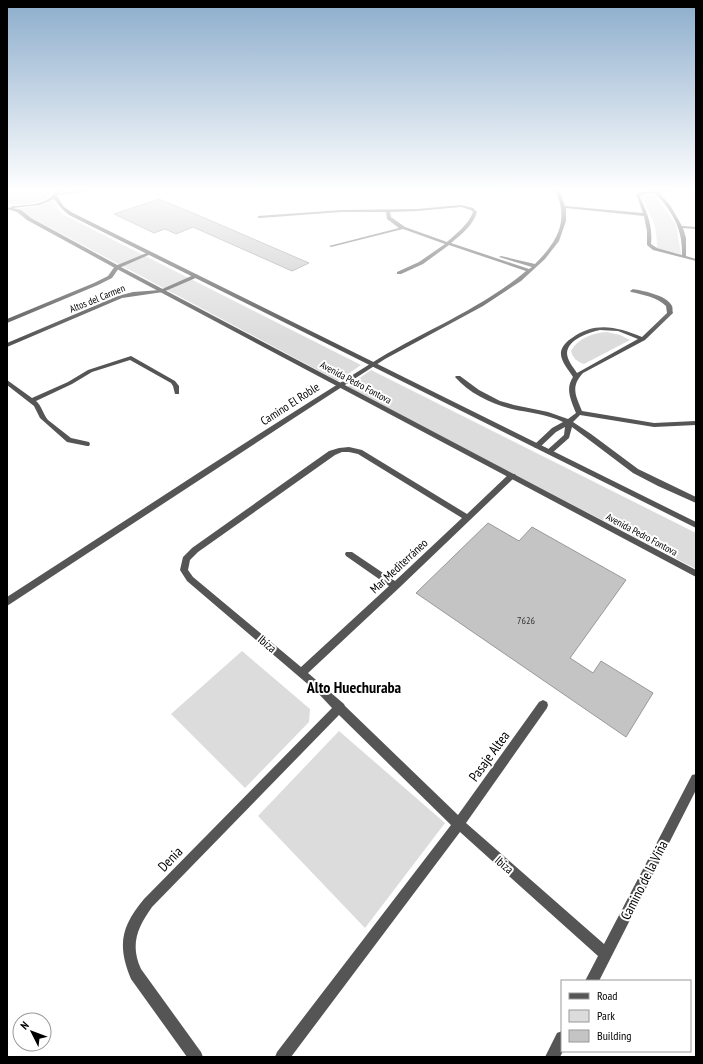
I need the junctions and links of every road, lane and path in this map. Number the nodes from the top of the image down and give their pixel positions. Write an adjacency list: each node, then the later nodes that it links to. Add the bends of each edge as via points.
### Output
1 (67, 240): 16 (street, Avenida Pedro Fontova)
2 (124, 240): 11 (street, Avenida Pedro Fontova)
3 (356, 240): 10 (street)
4 (440, 240): 9 (street)
5 (450, 240): 9 (street)
6 (557, 240): 15 (street, Camino El Roble)
7 (650, 240): 13 (street, via 650,246 655,250)
8 (685, 240): 13 (street)
9 (447, 242): 12 (street); 18 (street, via 420,264)
10 (331, 246)
11 (151, 253): 16 (street, Altos del Carmen); 19 (street, Avenida Pedro Fontova)
12 (484, 254): 15 (street); 17 (street)
13 (684, 257): 14 (street)
14 (696, 260)
15 (536, 266): 17 (street, Camino El Roble)
16 (117, 267): 20 (street, Avenida Pedro Fontova); 22 (street, Altos del Carmen, via 110,277 96,284)
17 (530, 271): 25 (street, Camino El Roble, via 496,296)
18 (399, 273)
19 (196, 276): 20 (street, Altos del Carmen); 25 (street, Avenida Pedro Fontova)
20 (161, 291): 24 (street, Altos del Carmen, via 120,297); 29 (street, Avenida Pedro Fontova)
21 (633, 291): 23 (street, via 663,300 670,309 668,316)
22 (7, 321)
23 (643, 339): 27 (street); 27 (street, via 603,328 592,329 580,335 567,345 564,352)
24 (7, 345)
25 (373, 364): 29 (street, Camino El Roble); 36 (street, Avenida Pedro Fontova)
26 (458, 377): 33 (street, via 474,390 493,400)
27 (576, 377): 32 (street, via 571,389)
28 (7, 382): 31 (street)
29 (340, 386): 38 (street, Avenida Pedro Fontova); 45 (street, Camino El Roble)
30 (176, 392): 31 (street, via 176,386 169,379 131,358 90,371)
31 (32, 401): 35 (street, via 37,405 42,417 69,440)
32 (579, 413): 33 (street); 34 (street, via 654,425)
33 (569, 422): 36 (street, via 554,430); 37 (street, via 566,436); 39 (street, via 628,466)
34 (696, 423)
35 (87, 444)
36 (536, 446): 37 (street, Avenida Pedro Fontova)
37 (549, 452): 41 (street, Avenida Pedro Fontova)
38 (512, 476): 40 (street, Mar Mediterráneo); 43 (street, Avenida Pedro Fontova)
39 (696, 500)
40 (467, 518): 44 (street, Mar Mediterráneo); 46 (street, Ibiza, via 360,452 344,449 332,453 190,554 184,564 184,570 190,580)
41 (696, 525)
42 (349, 554): 44 (street)
43 (696, 574)
44 (396, 586): 46 (street, Mar Mediterráneo)
45 (7, 602)
46 (302, 673): 48 (street, Ibiza)
47 (543, 705): 50 (street, Pasaje Altea)
48 (340, 707): 50 (street, Ibiza); 54 (street, Denia, via 148,903 132,926 128,940 130,963)
49 (696, 779): 51 (street, Camino de la Viña)
50 (459, 824): 51 (street, Ibiza); 55 (street)
51 (606, 954): 52 (street, Camino de la Viña)
52 (593, 980)
53 (561, 1040): 56 (street)
54 (196, 1057)
55 (282, 1057)
56 (552, 1057)

